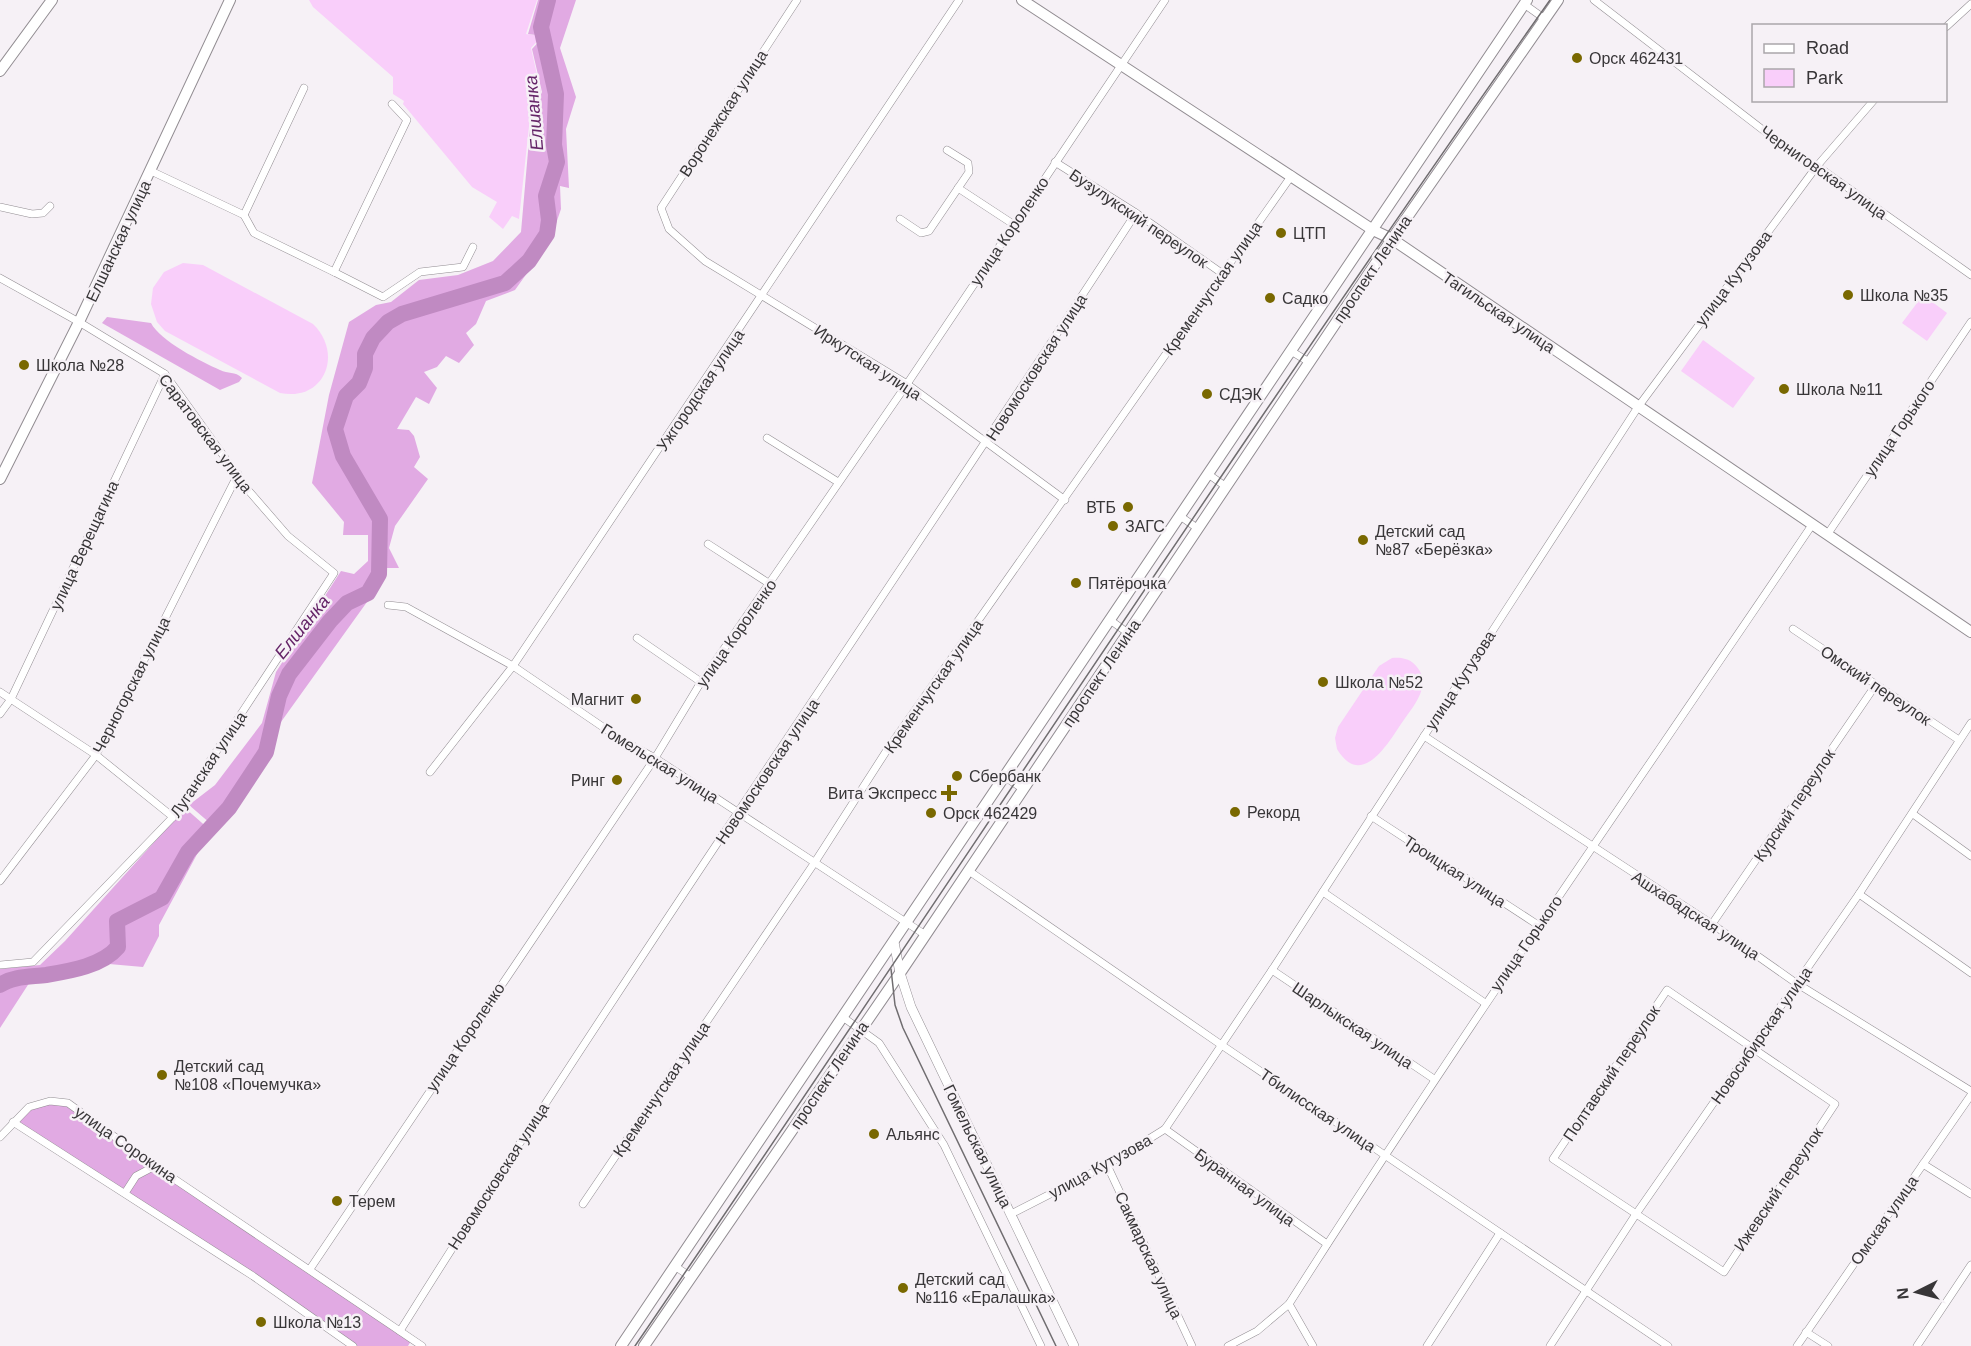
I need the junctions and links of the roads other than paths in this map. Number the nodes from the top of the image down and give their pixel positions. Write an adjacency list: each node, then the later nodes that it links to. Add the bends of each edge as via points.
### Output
1 (52, 0): 14 (main road)
2 (230, 0): 21 (main road, Елшанская улица)
3 (796, 0): 30 (street, Воронежская улица, via 661,208)
4 (959, 0): 38 (street, Ужгородская улица)
5 (1022, 0): 13 (main road, Тагильская улица)
6 (1165, 0): 13 (street, улица Короленко)
7 (1558, 0): 11 (main road, проспект Ленина)
8 (1594, 0): 20 (street, Черниговская улица, via 1802,160)
9 (1526, 2): 11 (street); 31 (main road, проспект Ленина)
10 (1971, 4): 12 (street)
11 (1545, 19): 32 (main road, проспект Ленина)
12 (1947, 26)
13 (1122, 66): 19 (street, улица Короленко); 22 (main road, Тагильская улица)
14 (0, 71)
15 (304, 88): 27 (street)
16 (1872, 102): 20 (street, улица Кутузова)
17 (392, 104): 34 (street, via 407,120)
18 (947, 150): 23 (street, via 968,163 969,172)
19 (1055, 162): 26 (street, Бузулукский переулок); 29 (street, улица Короленко)
20 (1817, 166): 36 (street, Черниговская улица); 45 (street, улица Кутузова)
21 (151, 171): 27 (street); 40 (main road, Елшанская улица)
22 (1292, 175): 31 (main road, Тагильская улица); 35 (street, Кременчугская улица)
23 (958, 188): 28 (street, via 929,231 921,233); 29 (street)
24 (50, 206): 25 (street, via 43,213 32,214)
25 (0, 207)
26 (1136, 213): 35 (street, Бузулукский переулок); 47 (street, Новомосковская улица)
27 (243, 215): 34 (street, via 254,233)
28 (900, 219)
29 (1013, 224): 44 (street, улица Короленко)
30 (669, 228): 38 (street, Иркутская улица, via 705,261)
31 (1373, 230): 32 (main road, Тагильская улица); 41 (main road, проспект Ленина)
32 (1392, 239): 42 (main road, проспект Ленина); 45 (main road, Тагильская улица)
33 (473, 247): 34 (street, via 463,267 420,272 383,297)
34 (334, 272)
35 (1223, 274): 53 (street, Кременчугская улица)
36 (1971, 275)
37 (0, 278): 40 (street, Саратовская улица)
38 (763, 296): 44 (street, Иркутская улица); 67 (street, Ужгородская улица)
39 (1971, 321): 57 (street, улица Горького)
40 (79, 322): 43 (street, Саратовская улица); 50 (main road, Елшанская улица)
41 (1291, 351): 42 (street); 49 (main road, проспект Ленина)
42 (1309, 362): 52 (main road, проспект Ленина)
43 (165, 374): 48 (street, Саратовская улица); 71 (street, улица Верещагина)
44 (907, 384): 47 (street, Иркутская улица); 51 (street, улица Короленко)
45 (1638, 406): 55 (main road, Тагильская улица); 74 (street, улица Кутузова)
46 (767, 438): 51 (street)
47 (986, 443): 53 (street, Иркутская улица); 81 (street, Новомосковская улица)
48 (238, 474): 59 (street, Саратовская улица, via 288,536); 76 (street, Черногорская улица)
49 (1208, 474): 52 (street); 54 (main road, проспект Ленина)
50 (0, 478)
51 (837, 482): 60 (street, улица Короленко)
52 (1225, 486): 56 (main road, проспект Ленина)
53 (1065, 500): 87 (street, Кременчугская улица, via 887,750)
54 (1180, 516): 56 (street); 62 (main road, проспект Ленина)
55 (1812, 525): 57 (main road, Тагильская улица); 85 (street, улица Горького)
56 (1197, 528): 65 (main road, проспект Ленина)
57 (1827, 535): 64 (main road, Тагильская улица)
58 (708, 544): 60 (street)
59 (334, 573): 84 (street, Луганская улица)
60 (770, 584): 68 (street, улица Короленко)
61 (388, 605): 67 (street, Гомельская улица, via 406,608)
62 (1110, 620): 65 (street); 79 (main road, проспект Ленина)
63 (1793, 629): 69 (street, Омский переулок)
64 (1971, 632)
65 (1128, 633): 80 (main road, проспект Ленина)
66 (637, 638): 68 (street)
67 (513, 666): 77 (street, Гомельская улица); 78 (street, Ужгородская улица)
68 (701, 682): 77 (street, улица Короленко)
69 (1875, 686): 75 (street, Омский переулок); 93 (street, Курский переулок)
70 (0, 692): 71 (street)
71 (11, 699): 72 (street, улица Верещагина); 76 (street)
72 (0, 714)
73 (1971, 723): 75 (street, Новосибирская улица)
74 (1424, 736): 83 (street, улица Кутузова); 85 (street, Ашхабадская улица)
75 (1959, 740): 82 (street, Новосибирская улица)
76 (96, 755): 84 (street); 89 (street, Черногорская улица)
77 (655, 758): 81 (street, Гомельская улица); 125 (street, улица Короленко)
78 (430, 772)
79 (1005, 777): 80 (street); 92 (main road, проспект Ленина)
80 (1023, 789): 88 (main road, проспект Ленина)
81 (739, 813): 87 (street, Гомельская улица); 129 (street, Новомосковская улица, via 510,1156)
82 (1913, 814): 86 (street); 91 (street, Новосибирская улица)
83 (1371, 816): 90 (street, улица Кутузова); 94 (street, Троицкая улица)
84 (173, 818): 97 (street, Луганская улица, via 33,962)
85 (1593, 847): 93 (street, Ашхабадская улица); 94 (street, улица Горького)
86 (1971, 856)
87 (815, 862): 92 (street, Гомельская улица); 118 (street, Кременчугская улица)
88 (969, 871): 95 (main road, проспект Ленина); 105 (street, Тбилисская улица)
89 (0, 881)
90 (1323, 892): 98 (street, улица Кутузова); 102 (street)
91 (1859, 894): 100 (street); 101 (street, Новосибирская улица)
92 (907, 924): 95 (street, Гомельская улица); 96 (main road, проспект Ленина)
93 (1712, 924): 101 (street, Ашхабадская улица)
94 (1538, 925): 102 (street, улица Горького)
95 (924, 934): 99 (main road, проспект Ленина)
96 (894, 942): 99 (street, Гомельская улица); 103 (main road, проспект Ленина)
97 (0, 964)
98 (1272, 970): 105 (street, улица Кутузова); 107 (street, Шарлыкская улица)
99 (900, 973): 104 (main road, проспект Ленина); 119 (street, Гомельская улица, via 911,1007)
100 (1971, 973)
101 (1796, 982): 106 (street, Новосибирская улица); 108 (street, Ашхабадская улица)
102 (1485, 1003): 107 (street, улица Горького)
103 (844, 1018): 104 (street, Гомельская улица); 124 (main road, проспект Ленина)
104 (860, 1029): 126 (main road, проспект Ленина); 136 (street, Гомельская улица, via 879,1043 944,1145)
105 (1220, 1044): 110 (street, улица Кутузова); 112 (street, Тбилисская улица)
106 (1752, 1047): 120 (street, Новосибирская улица); 120 (street, Полтавский переулок, via 1666,990 1553,1159); 120 (street, Ижевский переулок, via 1836,1104 1724,1272)
107 (1434, 1079): 112 (street, улица Горького)
108 (1971, 1093): 113 (street, Омская улица)
109 (13, 1122): 111 (street, улица Сорокина); 115 (street, улица Сорокина, via 29,1107 50,1101 68,1103); 116 (street)
110 (1165, 1129): 114 (street, улица Кутузова); 122 (street, Буранная улица)
111 (0, 1137)
112 (1385, 1155): 121 (street, Тбилисская улица); 122 (street, улица Горького)
113 (1923, 1164): 117 (street); 130 (street, Омская улица)
114 (1107, 1165): 119 (street, улица Кутузова); 138 (street, Сакмарская улица)
115 (155, 1166): 116 (street, via 136,1176); 125 (street, улица Сорокина)
116 (125, 1193): 132 (street)
117 (1971, 1194)
118 (583, 1204)
119 (1011, 1214): 137 (street, Гомельская улица)
120 (1636, 1214): 127 (street, Новосибирская улица)
121 (1500, 1233): 127 (street, Тбилисская улица); 141 (street)
122 (1327, 1244): 128 (street, улица Горького)
123 (1971, 1266): 146 (street)
124 (676, 1267): 126 (street); 134 (main road, проспект Ленина)
125 (310, 1269): 129 (street, улица Сорокина)
126 (691, 1277): 135 (main road, проспект Ленина)
127 (1586, 1290): 142 (street, Новосибирская улица); 143 (street, Тбилисская улица)
128 (1289, 1304): 139 (street, улица Горького, via 1257,1331); 140 (street)
129 (400, 1331): 131 (street, улица Сорокина)
130 (1806, 1332): 144 (street, Омская улица); 145 (street)
131 (410, 1343): 133 (street, улица Сорокина)
132 (352, 1346)
133 (422, 1346)
134 (621, 1346)
135 (644, 1346)
136 (1041, 1346)
137 (1074, 1346)
138 (1192, 1346)
139 (1228, 1346)
140 (1313, 1346)
141 (1427, 1346)
142 (1550, 1346)
143 (1668, 1346)
144 (1797, 1346)
145 (1828, 1346)
146 (1917, 1346)

